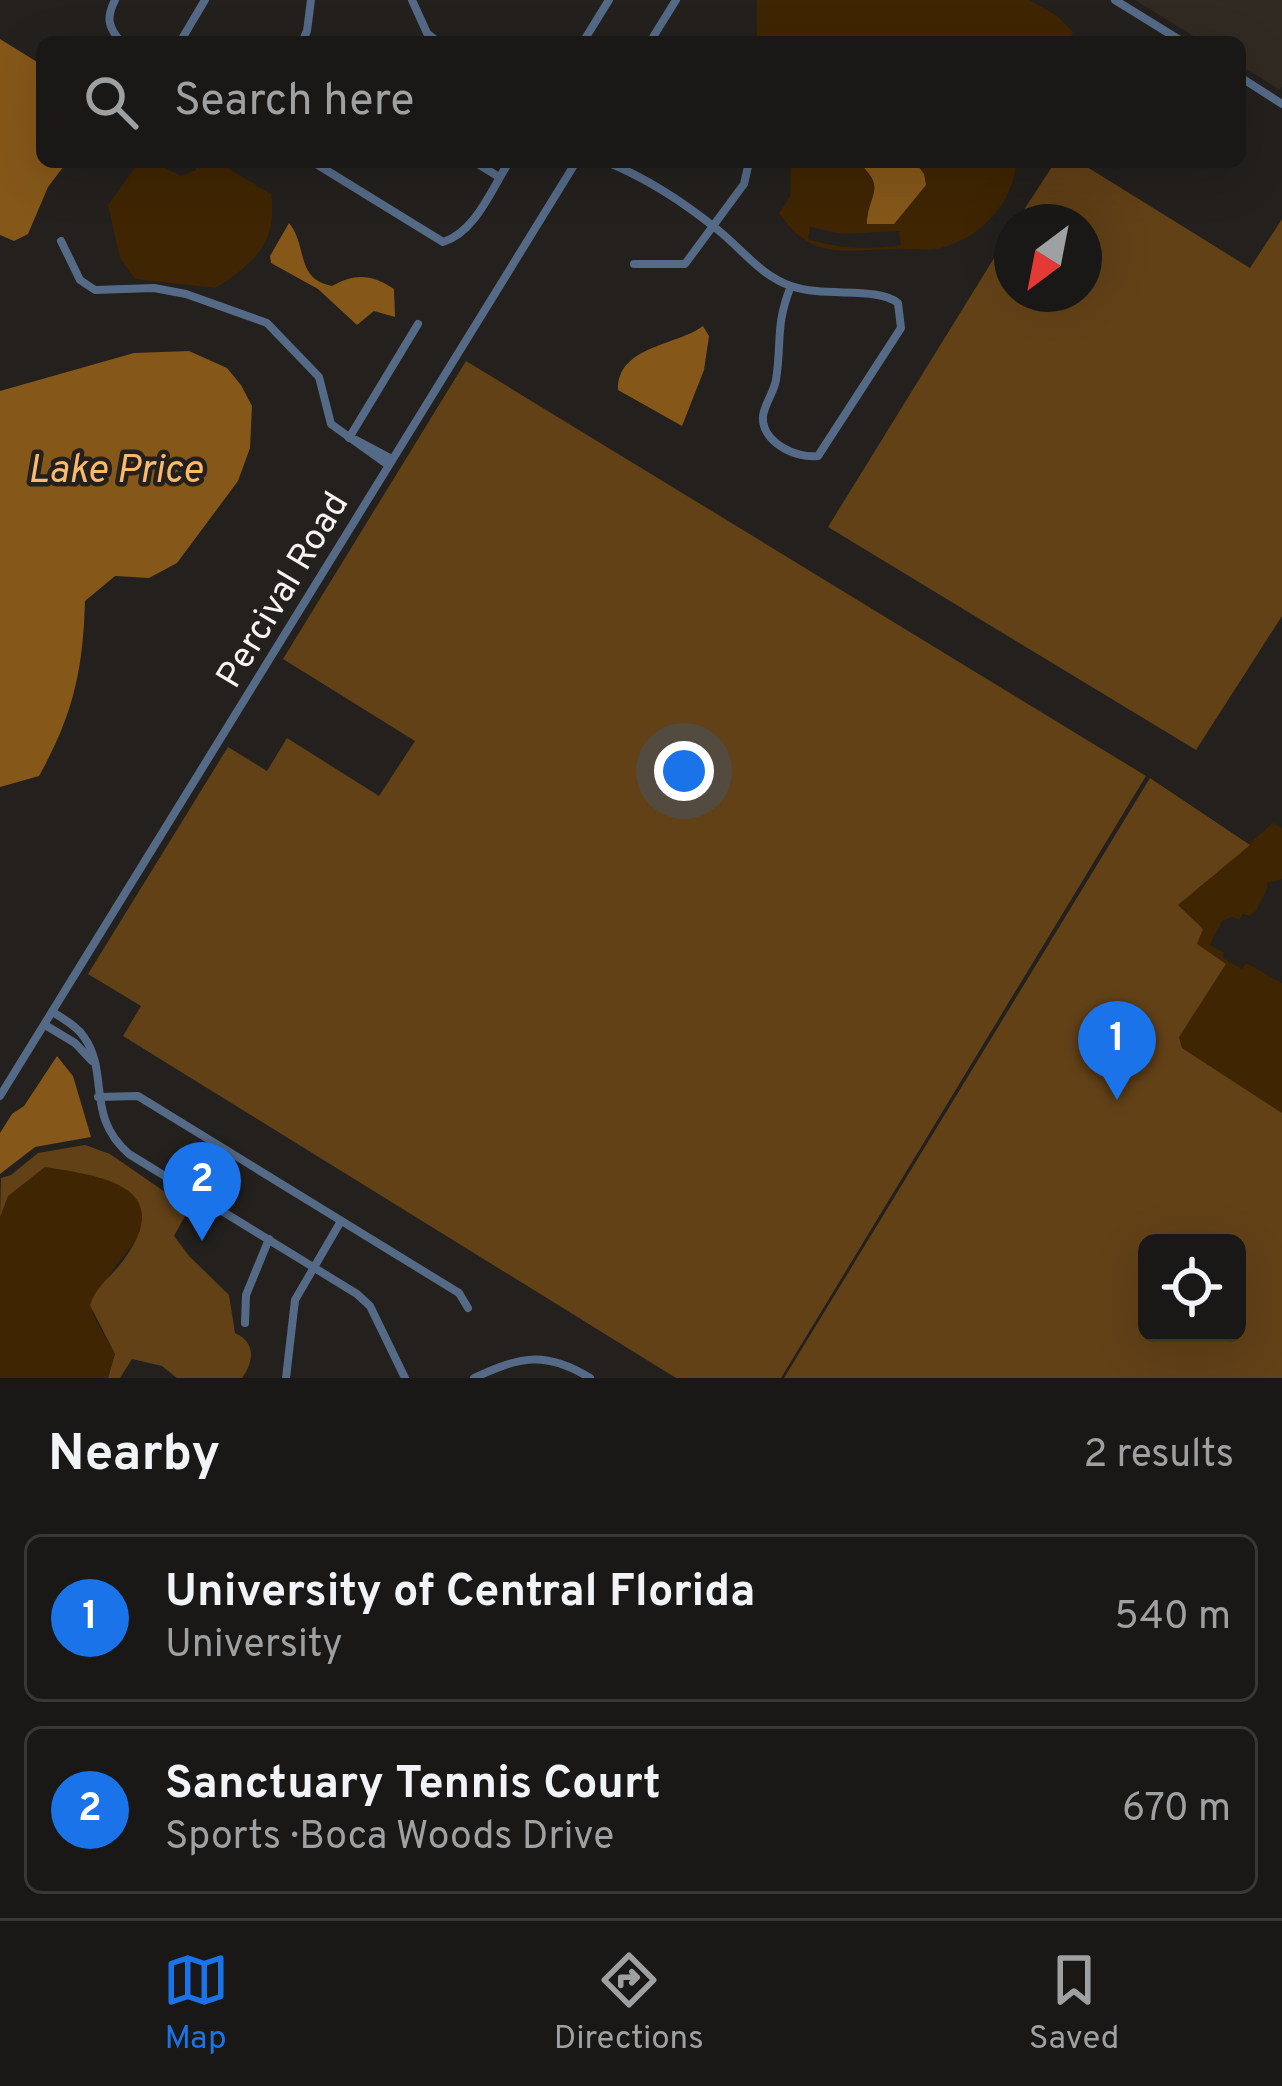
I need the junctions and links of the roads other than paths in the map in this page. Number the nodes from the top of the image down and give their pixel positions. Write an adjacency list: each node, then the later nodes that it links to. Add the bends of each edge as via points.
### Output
1 (115, 0): 8 (street, via 107,15)
2 (205, 0): 9 (street)
3 (310, 0): 10 (street)
4 (412, 0): 11 (street)
5 (609, 0): 12 (street)
6 (676, 0): 13 (street)
7 (1115, 0): 14 (street)
8 (116, 36)
9 (184, 36)
10 (305, 36)
11 (431, 36)
12 (587, 36)
13 (654, 36)
14 (1173, 36)
15 (1246, 81): 16 (street)
16 (1282, 104)
17 (330, 168): 25 (street, via 443,242 468,226)
18 (485, 168): 25 (street)
19 (504, 168): 25 (street)
20 (572, 168): 32 (street, Percival Road)
21 (621, 168): 24 (street)
22 (625, 168): 24 (street)
23 (748, 168): 26 (street)
24 (628, 171): 26 (street)
25 (499, 177)
26 (713, 226): 28 (street, via 685,264); 29 (street)
27 (61, 241): 31 (street, via 80,280 95,290 170,291 267,322 319,377 331,424)
28 (634, 264)
29 (791, 286): 29 (street, via 888,295 898,303 901,328 826,447 805,458 775,441 763,419)
30 (418, 324): 31 (street)
31 (349, 437): 32 (street)
32 (390, 462): 33 (street, Percival Road)
33 (53, 1012): 34 (street, Percival Road); 35 (street, via 86,1039)
34 (45, 1025): 35 (street); 36 (street, Percival Road)
35 (93, 1062): 37 (street)
36 (0, 1096)
37 (98, 1097): 38 (street, via 138,1096); 39 (street, via 113,1140 129,1154)
38 (341, 1221): 40 (street); 41 (street, via 458,1293)
39 (269, 1239): 40 (street); 42 (street, via 246,1295)
40 (313, 1267): 43 (street, via 295,1300); 44 (street, via 370,1306)
41 (468, 1308)
42 (245, 1323)
43 (286, 1378)
44 (405, 1378)
45 (474, 1378): 46 (street, via 511,1360 540,1358)
46 (590, 1378)

